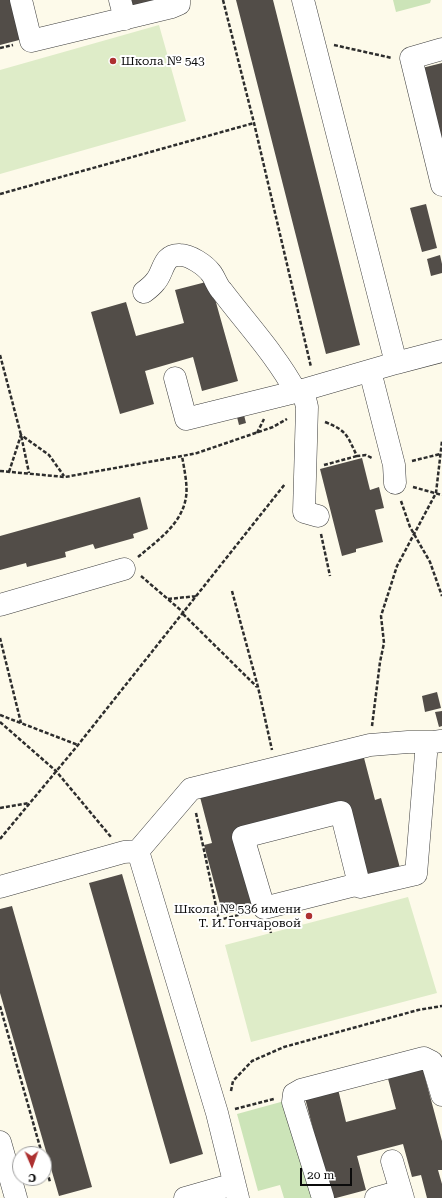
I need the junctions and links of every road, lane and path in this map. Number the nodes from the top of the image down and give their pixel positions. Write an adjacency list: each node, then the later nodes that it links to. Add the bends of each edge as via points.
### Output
1 (21, 0): 5 (lane, via 31,41)
2 (179, 0): 5 (lane, via 179,4 172,7)
3 (223, 0): 9 (path)
4 (303, 0): 6 (lane)
5 (123, 10)
6 (314, 40): 8 (path); 15 (lane)
7 (442, 49): 8 (lane, via 411,58)
8 (412, 62): 10 (lane)
9 (254, 124): 11 (path); 18 (path)
10 (442, 186)
11 (0, 194)
12 (144, 292): 18 (lane, via 156,281 163,265 170,257 180,255 198,261 211,272 220,290 254,330)
13 (442, 351): 15 (lane)
14 (0, 355): 19 (path)
15 (396, 362): 16 (lane)
16 (370, 371): 18 (lane); 27 (lane)
17 (175, 378): 18 (lane, via 186,419)
18 (305, 399): 22 (path, via 273,427); 23 (lane); 27 (path, via 323,421 338,427 346,434 357,456 366,455)
19 (21, 435): 25 (path); 26 (path); 28 (path, via 49,455)
20 (442, 442): 21 (path)
21 (440, 454): 27 (path); 29 (path)
22 (182, 456): 28 (path); 33 (path, via 187,496 183,510 170,529)
23 (305, 464): 31 (lane, via 304,512); 36 (path, via 278,492)
24 (0, 471): 25 (path)
25 (9, 472): 26 (path)
26 (29, 473): 28 (path)
27 (394, 474): 29 (path); 32 (path, via 410,527)
28 (65, 477)
29 (436, 493): 30 (path); 32 (path)
30 (442, 495)
31 (318, 516): 34 (path)
32 (415, 534): 37 (path, via 430,562); 48 (path, via 397,566 381,616 384,643)
33 (126, 567): 38 (path); 39 (lane)
34 (330, 576)
35 (232, 590): 42 (path)
36 (197, 596): 38 (path); 40 (path)
37 (442, 596)
38 (168, 599): 40 (path)
39 (0, 605)
40 (183, 613): 42 (path); 47 (path)
41 (0, 638): 45 (path)
42 (258, 687): 49 (path)
43 (0, 715): 45 (path)
44 (0, 722): 50 (path)
45 (21, 723): 47 (path)
46 (434, 741): 48 (lane); 56 (lane, via 416,874 360,887)
47 (78, 745): 50 (path)
48 (370, 745): 49 (lane)
49 (276, 768): 51 (lane)
50 (56, 771): 52 (path); 55 (path)
51 (191, 790): 55 (lane); 58 (path, via 219,920)
52 (30, 803): 53 (path); 54 (path)
53 (0, 808)
54 (0, 839)
55 (131, 852): 57 (lane); 64 (lane)
56 (359, 884): 58 (lane); 58 (lane, via 341,812 243,837)
57 (0, 887)
58 (264, 908): 59 (path)
59 (271, 933)
60 (0, 1006): 66 (path)
61 (442, 1006): 64 (path, via 418,1010 284,1046 252,1061 233,1081)
62 (294, 1094): 63 (lane, via 424,1058 432,1062); 64 (path); 72 (lane, via 293,1102)
63 (442, 1095)
64 (222, 1112): 68 (lane)
65 (0, 1142): 70 (lane)
66 (40, 1146)
67 (392, 1161): 69 (lane)
68 (236, 1191): 71 (lane)
69 (402, 1194): 73 (lane)
70 (16, 1198)
71 (185, 1198)
72 (323, 1198)
73 (376, 1198)

